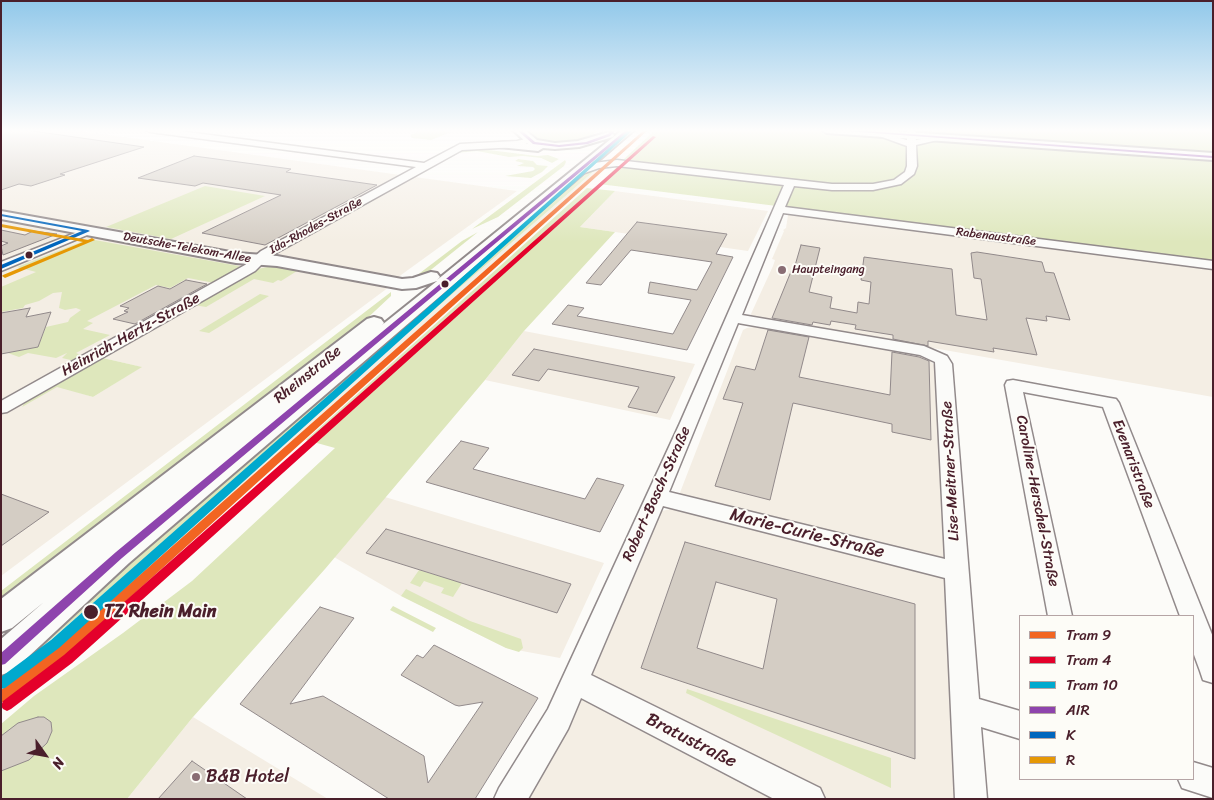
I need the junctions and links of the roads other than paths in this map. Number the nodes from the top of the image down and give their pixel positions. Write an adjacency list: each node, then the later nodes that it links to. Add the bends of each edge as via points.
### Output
1 (423, 167): 10 (street, Ida-Rhodes-Straße)
2 (567, 167): 13 (main road, Rheinstraße)
3 (567, 167): 22 (main road, Rheinstraße, via 119,555)
4 (663, 167): 6 (street)
5 (911, 167): 6 (street, via 911,172 897,182 859,188)
6 (790, 183): 7 (street, Robert-Bosch-Straße)
7 (779, 209): 11 (street, Rabenaustraße); 14 (street, Robert-Bosch-Straße)
8 (1, 215): 9 (main road, Deutsche-Telekom-Allee)
9 (88, 231): 10 (main road, Deutsche-Telekom-Allee); 12 (street)
10 (259, 260): 13 (main road, Deutsche-Telekom-Allee, via 402,284); 16 (street, Heinrich-Hertz-Straße)
11 (1213, 264)
12 (1, 266)
13 (431, 277): 22 (main road, Rheinstraße)
14 (732, 318): 17 (street, Robert-Bosch-Straße); 18 (street, Lise-Meitner-Straße, via 924,351 941,359 944,364)
15 (1013, 385): 19 (street, Caroline-Herschel-Straße); 20 (street, Evenaristraße, via 1110,403)
16 (1, 408)
17 (657, 497): 18 (street, Marie-Curie-Straße); 24 (street, Robert-Bosch-Straße)
18 (957, 571): 25 (street, Lise-Meitner-Straße)
19 (1060, 615)
20 (1191, 615)
21 (1194, 623): 23 (street, Evenaristraße)
22 (7, 646)
23 (1213, 671)
24 (575, 681): 29 (street, Robert-Bosch-Straße, via 558,719); 30 (street, Bratustraße)
25 (965, 709): 26 (street); 31 (street, Lise-Meitner-Straße)
26 (1019, 725)
27 (1194, 777): 28 (street)
28 (1213, 783)
29 (510, 799)
30 (808, 799)
31 (971, 799)

